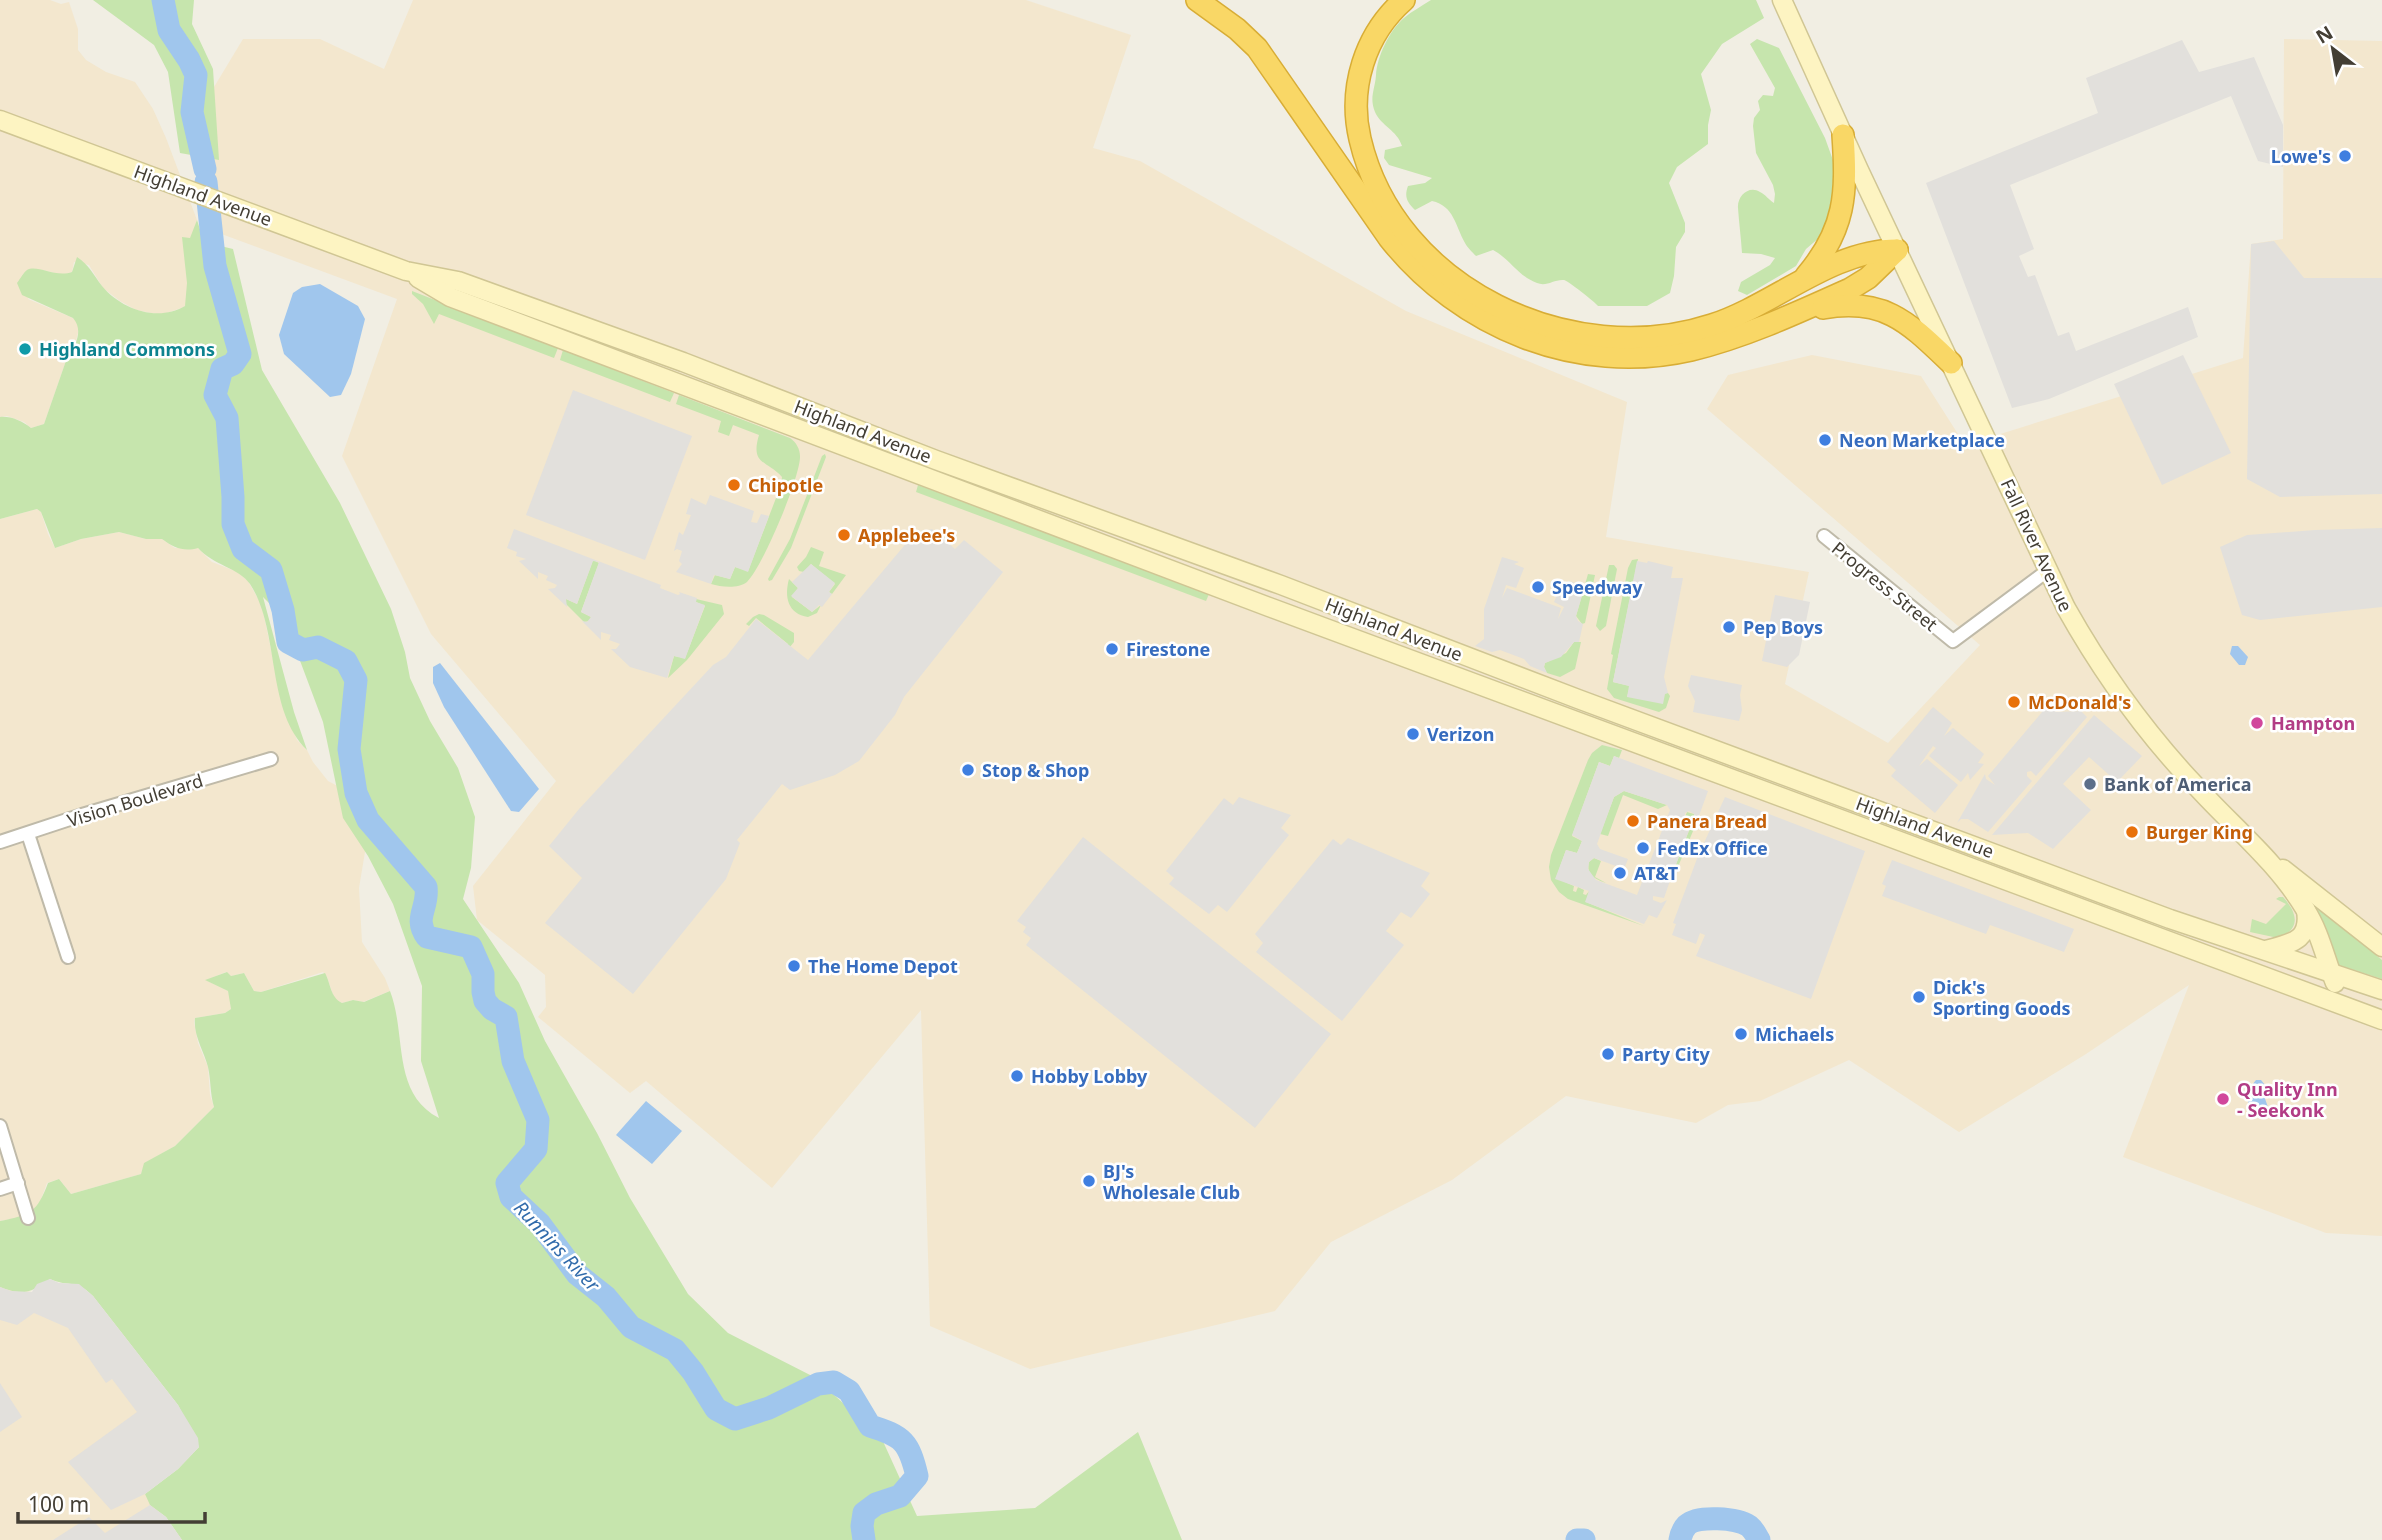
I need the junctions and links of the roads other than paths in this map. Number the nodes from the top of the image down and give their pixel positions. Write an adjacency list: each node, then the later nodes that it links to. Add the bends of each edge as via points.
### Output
1 (1198, 0): 9 (highway, via 1256,48 1400,252 1445,294 1484,320 1558,348 1620,356 1689,350)
2 (1404, 0): 8 (highway, via 1381,25 1363,61 1356,103 1358,132 1371,173 1398,220 1435,262 1468,289 1507,312 1555,329 1637,338 1715,324)
3 (1782, 0): 5 (main road, Fall River Avenue)
4 (0, 120): 7 (main road, Highland Avenue)
5 (1843, 135): 6 (main road, Fall River Avenue); 8 (highway, via 1842,214 1826,250)
6 (1897, 250): 8 (highway, via 1856,257); 9 (highway, via 1859,284); 10 (main road, Fall River Avenue)
7 (406, 271): 19 (main road, Highland Avenue, via 458,281 683,362 2170,919); 23 (main road, Highland Avenue, via 450,297 832,443)
8 (1802, 280)
9 (1767, 323): 10 (highway, via 1827,307 1873,306 1907,323)
10 (1951, 363): 12 (main road, Fall River Avenue)
11 (1824, 536): 12 (street, Progress Street, via 1953,641)
12 (2047, 571): 16 (main road, Fall River Avenue, via 2098,664 2136,716 2194,785)
13 (271, 760): 14 (street, Vision Boulevard)
14 (29, 834): 15 (street, Vision Boulevard); 20 (street)
15 (0, 842)
16 (2267, 859): 17 (main road, Fall River Avenue); 18 (main road, Fall River Avenue, via 2295,876)
17 (2306, 910): 19 (main road, via 2304,934); 21 (main road, Fall River Avenue)
18 (2382, 947)
19 (2266, 950): 21 (main road, Highland Avenue)
20 (68, 957)
21 (2332, 975): 22 (main road, Highland Avenue); 23 (main road, Fall River Avenue)
22 (2382, 990)
23 (2351, 1007): 24 (main road, Highland Avenue)
24 (2377, 1018)
25 (0, 1126): 26 (street)
26 (18, 1183): 27 (street); 28 (street)
27 (0, 1189)
28 (28, 1218)

